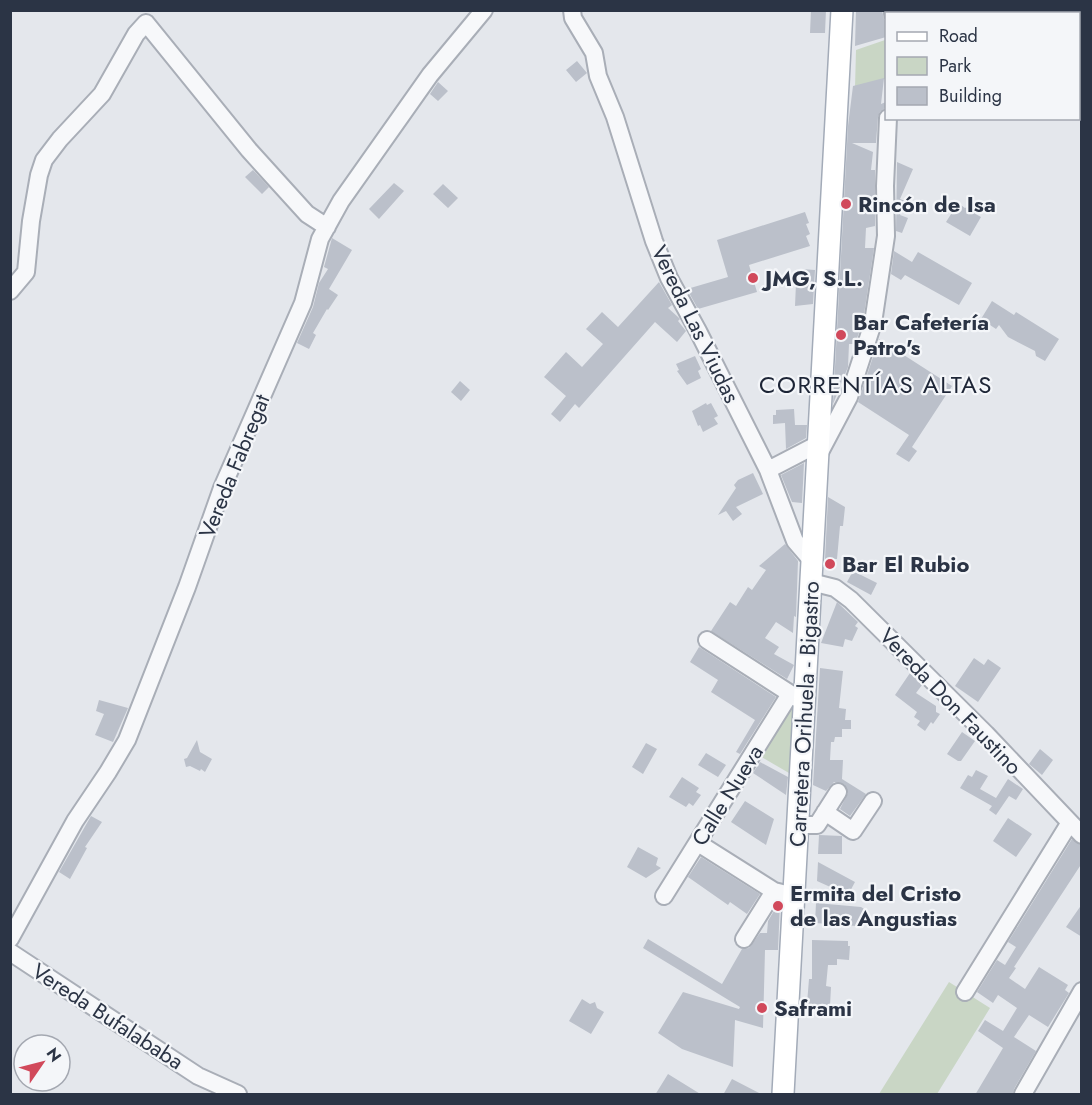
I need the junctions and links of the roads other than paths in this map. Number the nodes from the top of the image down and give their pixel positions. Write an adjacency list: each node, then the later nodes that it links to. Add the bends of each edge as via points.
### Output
1 (484, 10): 5 (street, Vereda Fabregat, via 430,75)
2 (572, 10): 8 (street, Vereda Las Viudas, via 594,53 598,75 669,278)
3 (842, 10): 7 (main road, Carretera Orihuela - Bigastro)
4 (888, 120): 7 (street, via 886,236 873,323 849,397)
5 (327, 226): 6 (street, via 307,214 249,150 146,23 102,94 44,160 26,272); 20 (street, Vereda Fabregat, via 303,303 222,488 127,740 75,821)
6 (10, 291)
7 (820, 448): 8 (street); 9 (main road, Carretera Orihuela - Bigastro)
8 (768, 470): 9 (street, Vereda Las Viudas, via 795,541)
9 (812, 572): 11 (main road, Carretera Orihuela - Bigastro); 16 (street, Vereda Don Faustino, via 851,600 986,734)
10 (707, 640): 11 (street)
11 (797, 699): 15 (main road, Carretera Orihuela - Bigastro); 17 (street, Calle Nueva)
12 (838, 792): 14 (street)
13 (873, 801): 14 (street, via 853,831)
14 (825, 813): 15 (street, via 817,825)
15 (798, 825): 18 (main road, Carretera Orihuela - Bigastro)
16 (1075, 830): 23 (street)
17 (698, 843): 18 (street); 19 (street, Calle Nueva)
18 (784, 893): 21 (street); 26 (main road, Carretera Orihuela - Bigastro)
19 (664, 896)
20 (10, 939)
21 (744, 939)
22 (10, 952): 25 (street, Vereda Bufalababa, via 198,1076)
23 (965, 992)
24 (1082, 992): 27 (street)
25 (238, 1095)
26 (783, 1095)
27 (1023, 1095)

